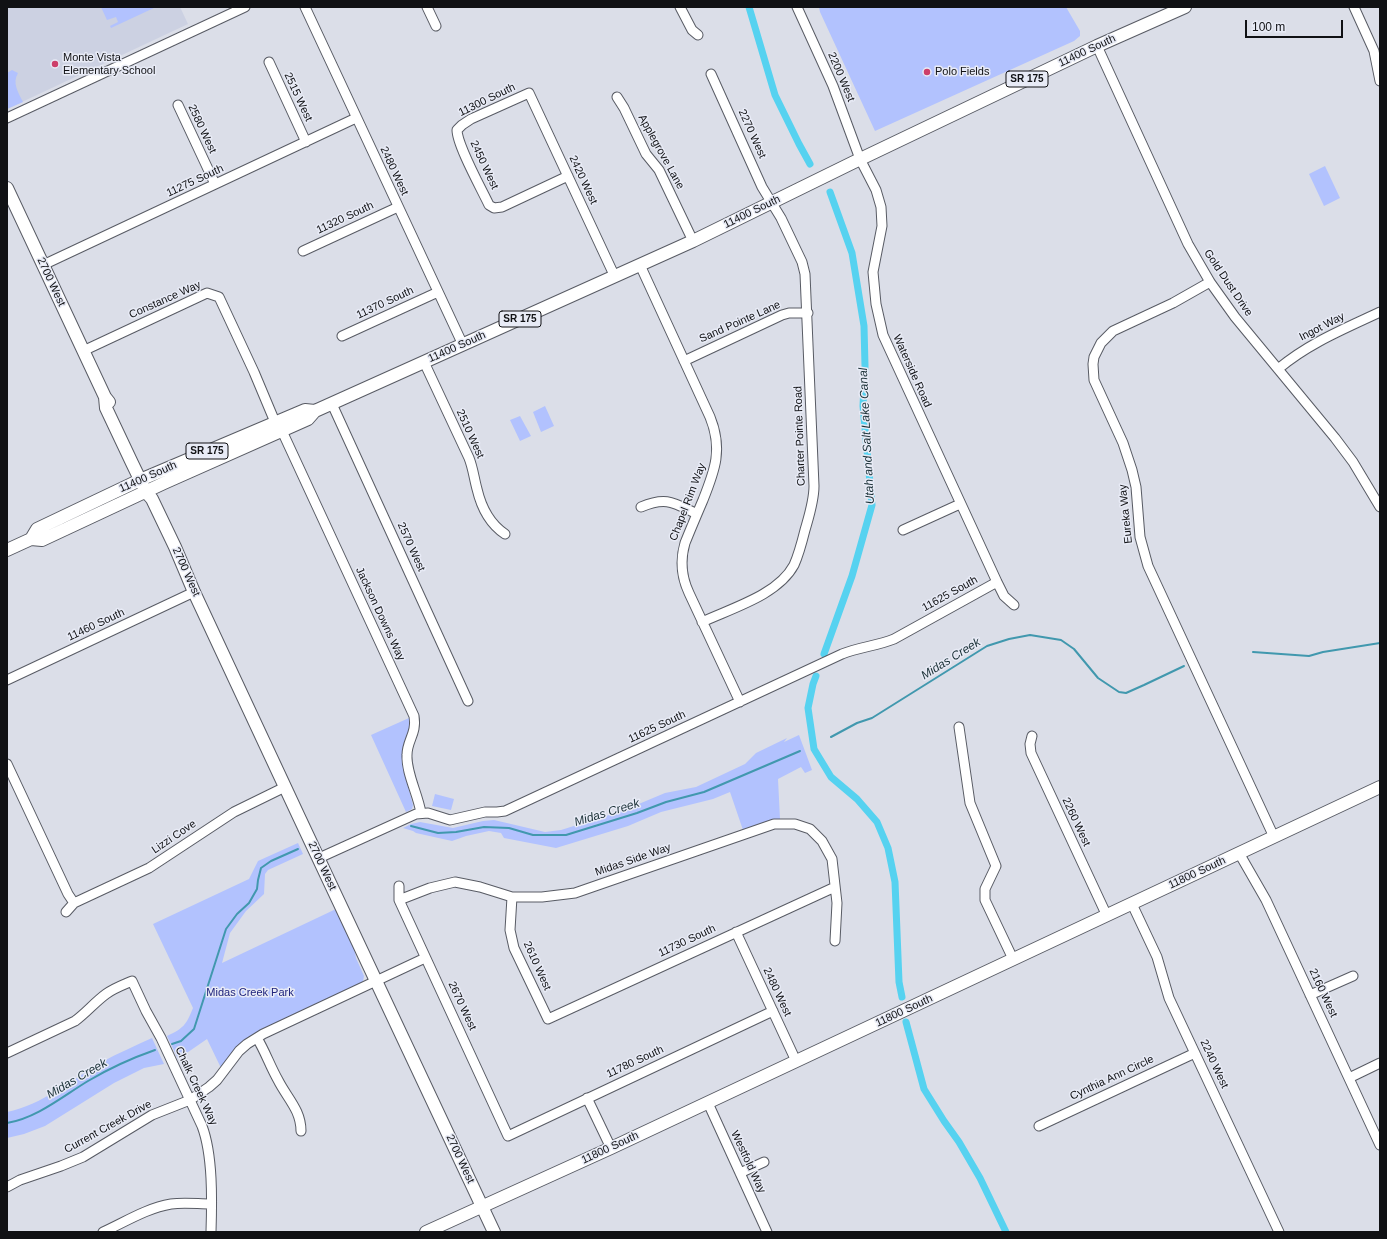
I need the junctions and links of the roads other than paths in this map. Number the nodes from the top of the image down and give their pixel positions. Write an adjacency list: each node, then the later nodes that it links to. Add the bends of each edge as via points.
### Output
1 (245, 7): 17 (street)
2 (305, 7): 18 (street, 2480 West)
3 (427, 7): 8 (street)
4 (680, 7): 9 (street, via 692,30)
5 (797, 7): 21 (street, 2200 West, via 833,86)
6 (1185, 7): 10 (main road, 11400 South / SR 175)
7 (1354, 7): 13 (street, via 1374,51)
8 (436, 26)
9 (698, 35)
10 (1097, 46): 21 (main road, 11400 South / SR 175); 32 (street, Gold Dust Drive, via 1188,244)
11 (269, 62): 20 (street, 2515 West)
12 (711, 74): 25 (street, 2270 West)
13 (1380, 80)
14 (529, 93): 19 (street, 11300 South, via 471,119); 22 (street, 2420 West)
15 (617, 97): 27 (street, Applegrove Lane, via 646,154 659,170)
16 (178, 105): 23 (street, 2580 West)
17 (7, 118)
18 (356, 118): 20 (street, 11275 South); 26 (street, 2480 West)
19 (457, 130): 22 (street, 2450 West, via 457,136 489,205 494,208 502,207)
20 (306, 142): 23 (street, 11275 South)
21 (860, 159): 25 (main road, 11400 South / SR 175); 46 (street, Waterside Road, via 876,190 881,207 882,226 873,272 876,304 883,335)
22 (568, 176): 31 (street, 2420 West)
23 (215, 184): 29 (street, 11275 South)
24 (7, 188): 29 (main road, 2700 West)
25 (771, 202): 27 (main road, 11400 South / SR 175); 35 (street, Charter Pointe Road, via 804,268)
26 (398, 207): 28 (street, 11320 South); 33 (street, 2480 West)
27 (693, 241): 30 (main road, 11400 South / SR 175)
28 (303, 251)
29 (43, 265): 38 (main road, 2700 West)
30 (640, 265): 31 (main road, 11400 South / SR 175); 39 (street, Chapel Rim Way)
31 (615, 277): 37 (main road, 11400 South / SR 175)
32 (1210, 282): 41 (street, Gold Dust Drive); 67 (street, Eureka Way, via 1174,303 1106,336 1097,349 1093,372 1132,470 1140,537 1148,566)
33 (438, 292): 36 (street, 11370 South); 37 (street, 2480 West)
34 (1380, 312): 41 (street, Ingot Way, via 1320,340)
35 (808, 313): 39 (street, Sand Pointe Lane, via 782,315); 57 (street, Charter Pointe Road, via 814,494 800,550 784,580 771,590)
36 (342, 336)
37 (463, 345): 40 (main road, 11400 South / SR 175)
38 (83, 351): 43 (street, Constance Way, via 207,293 219,297); 44 (main road, 2700 West, via 105,397 106,408)
39 (684, 361): 49 (street, Chapel Rim Way, via 710,417 717,444 713,475)
40 (424, 362): 42 (main road, 11400 South / SR 175); 51 (street, 2510 West, via 469,458 482,503 491,522)
41 (1278, 369): 48 (street, Gold Dust Drive, via 1353,462)
42 (332, 404): 43 (main road, 11400 South / SR 175, via 315,411 308,419); 59 (street, 2570 West)
43 (278, 427): 44 (main road, 11400 South / SR 175); 45 (main road, 11400 South / SR 175); 66 (street, Jackson Downs Way, via 414,716 415,728 406,756)
44 (143, 479): 45 (main road, 2700 West); 52 (main road, 11400 South / SR 175, via 37,530)
45 (150, 494): 52 (main road, 11400 South / SR 175, via 42,540); 55 (main road, 2700 West)
46 (960, 504): 50 (street); 54 (street, Waterside Road)
47 (641, 507): 49 (street, via 656,502 672,502)
48 (1380, 508)
49 (697, 514): 57 (street, Chapel Rim Way, via 684,549 682,568 686,587)
50 (903, 530)
51 (505, 534)
52 (31, 539): 53 (main road, 11400 South / SR 175)
53 (7, 550)
54 (997, 582): 56 (street, Waterside Road, via 1004,596); 60 (street, 11625 South, via 894,639 849,651)
55 (194, 592): 58 (street, 11460 South); 64 (main road, 2700 West)
56 (1014, 605)
57 (702, 622): 60 (street, Chapel Rim Way)
58 (7, 680)
59 (468, 701)
60 (740, 702): 66 (street, 11625 South, via 506,811 485,812 450,820)
61 (959, 727): 81 (street, via 970,803 996,866 985,888 985,900)
62 (1032, 736): 77 (street, 2260 West, via 1031,753)
63 (7, 764): 74 (street)
64 (285, 787): 69 (main road, 2700 West); 74 (street, Lizzi Cove, via 234,812 150,868)
65 (1380, 787): 67 (main road, 11800 South)
66 (421, 812): 69 (street)
67 (1274, 837): 68 (main road, 11800 South)
68 (1239, 853): 75 (main road, 11800 South); 84 (street, 2160 West, via 1266,900)
69 (319, 858): 83 (main road, 2700 West)
70 (398, 886): 73 (street, 2670 West)
71 (835, 886): 72 (street, Midas Side Way, via 832,859 822,841 810,829 795,824 774,824 575,893); 78 (street, 11730 South); 79 (street, Midas Side Way)
72 (512, 897): 73 (street, Midas Side Way, via 455,882); 86 (street, 2610 West, via 510,930 514,948)
73 (399, 900): 80 (street, 2670 West)
74 (74, 903): 76 (street, Lizzi Cove)
75 (1132, 904): 77 (main road, 11800 South); 89 (street, 2240 West, via 1157,957 1169,998)
76 (66, 912)
77 (1107, 916): 81 (main road, 11800 South)
78 (736, 932): 85 (street, 2480 West); 86 (street, 11730 South)
79 (835, 941)
80 (425, 958): 83 (street, Current Creek Drive); 98 (street, 2670 West)
81 (1013, 959): 90 (main road, 11800 South)
82 (1352, 976): 84 (street)
83 (376, 981): 87 (street, Current Creek Drive); 105 (main road, 2700 West)
84 (1310, 995): 92 (street, 2160 West)
85 (773, 1011): 90 (street, 2480 West); 93 (street, 11780 South)
86 (548, 1019)
87 (257, 1038): 94 (street, Current Creek Drive, via 239,1051 217,1080); 97 (street, via 297,1112 301,1121)
88 (7, 1053): 94 (street, Chalk Creek Way, via 75,1021 107,993 132,981)
89 (1195, 1053): 96 (street, Cynthia Ann Circle); 111 (street, 2240 West)
90 (796, 1061): 95 (main road, 11800 South)
91 (1380, 1063): 92 (street)
92 (1349, 1078): 99 (street, 2160 West)
93 (587, 1098): 98 (street, 11780 South); 100 (street)
94 (190, 1100): 103 (street, Current Creek Drive, via 152,1115 61,1166); 104 (street, Chalk Creek Way, via 206,1138)
95 (708, 1103): 100 (main road, 11800 South); 102 (street, Westfold Way)
96 (1038, 1126)
97 (301, 1131)
98 (508, 1136)
99 (1380, 1145)
100 (611, 1148): 105 (main road, 11800 South)
101 (764, 1162): 102 (street)
102 (740, 1173): 110 (street, Westfold Way)
103 (7, 1187)
104 (211, 1204): 106 (street, via 182,1203 164,1206); 107 (street, Chalk Creek Way)
105 (483, 1207): 108 (main road, 11800 South); 109 (main road, 2700 West)
106 (103, 1232)
107 (211, 1232)
108 (426, 1232)
109 (494, 1232)
110 (767, 1232)
111 (1278, 1232)

